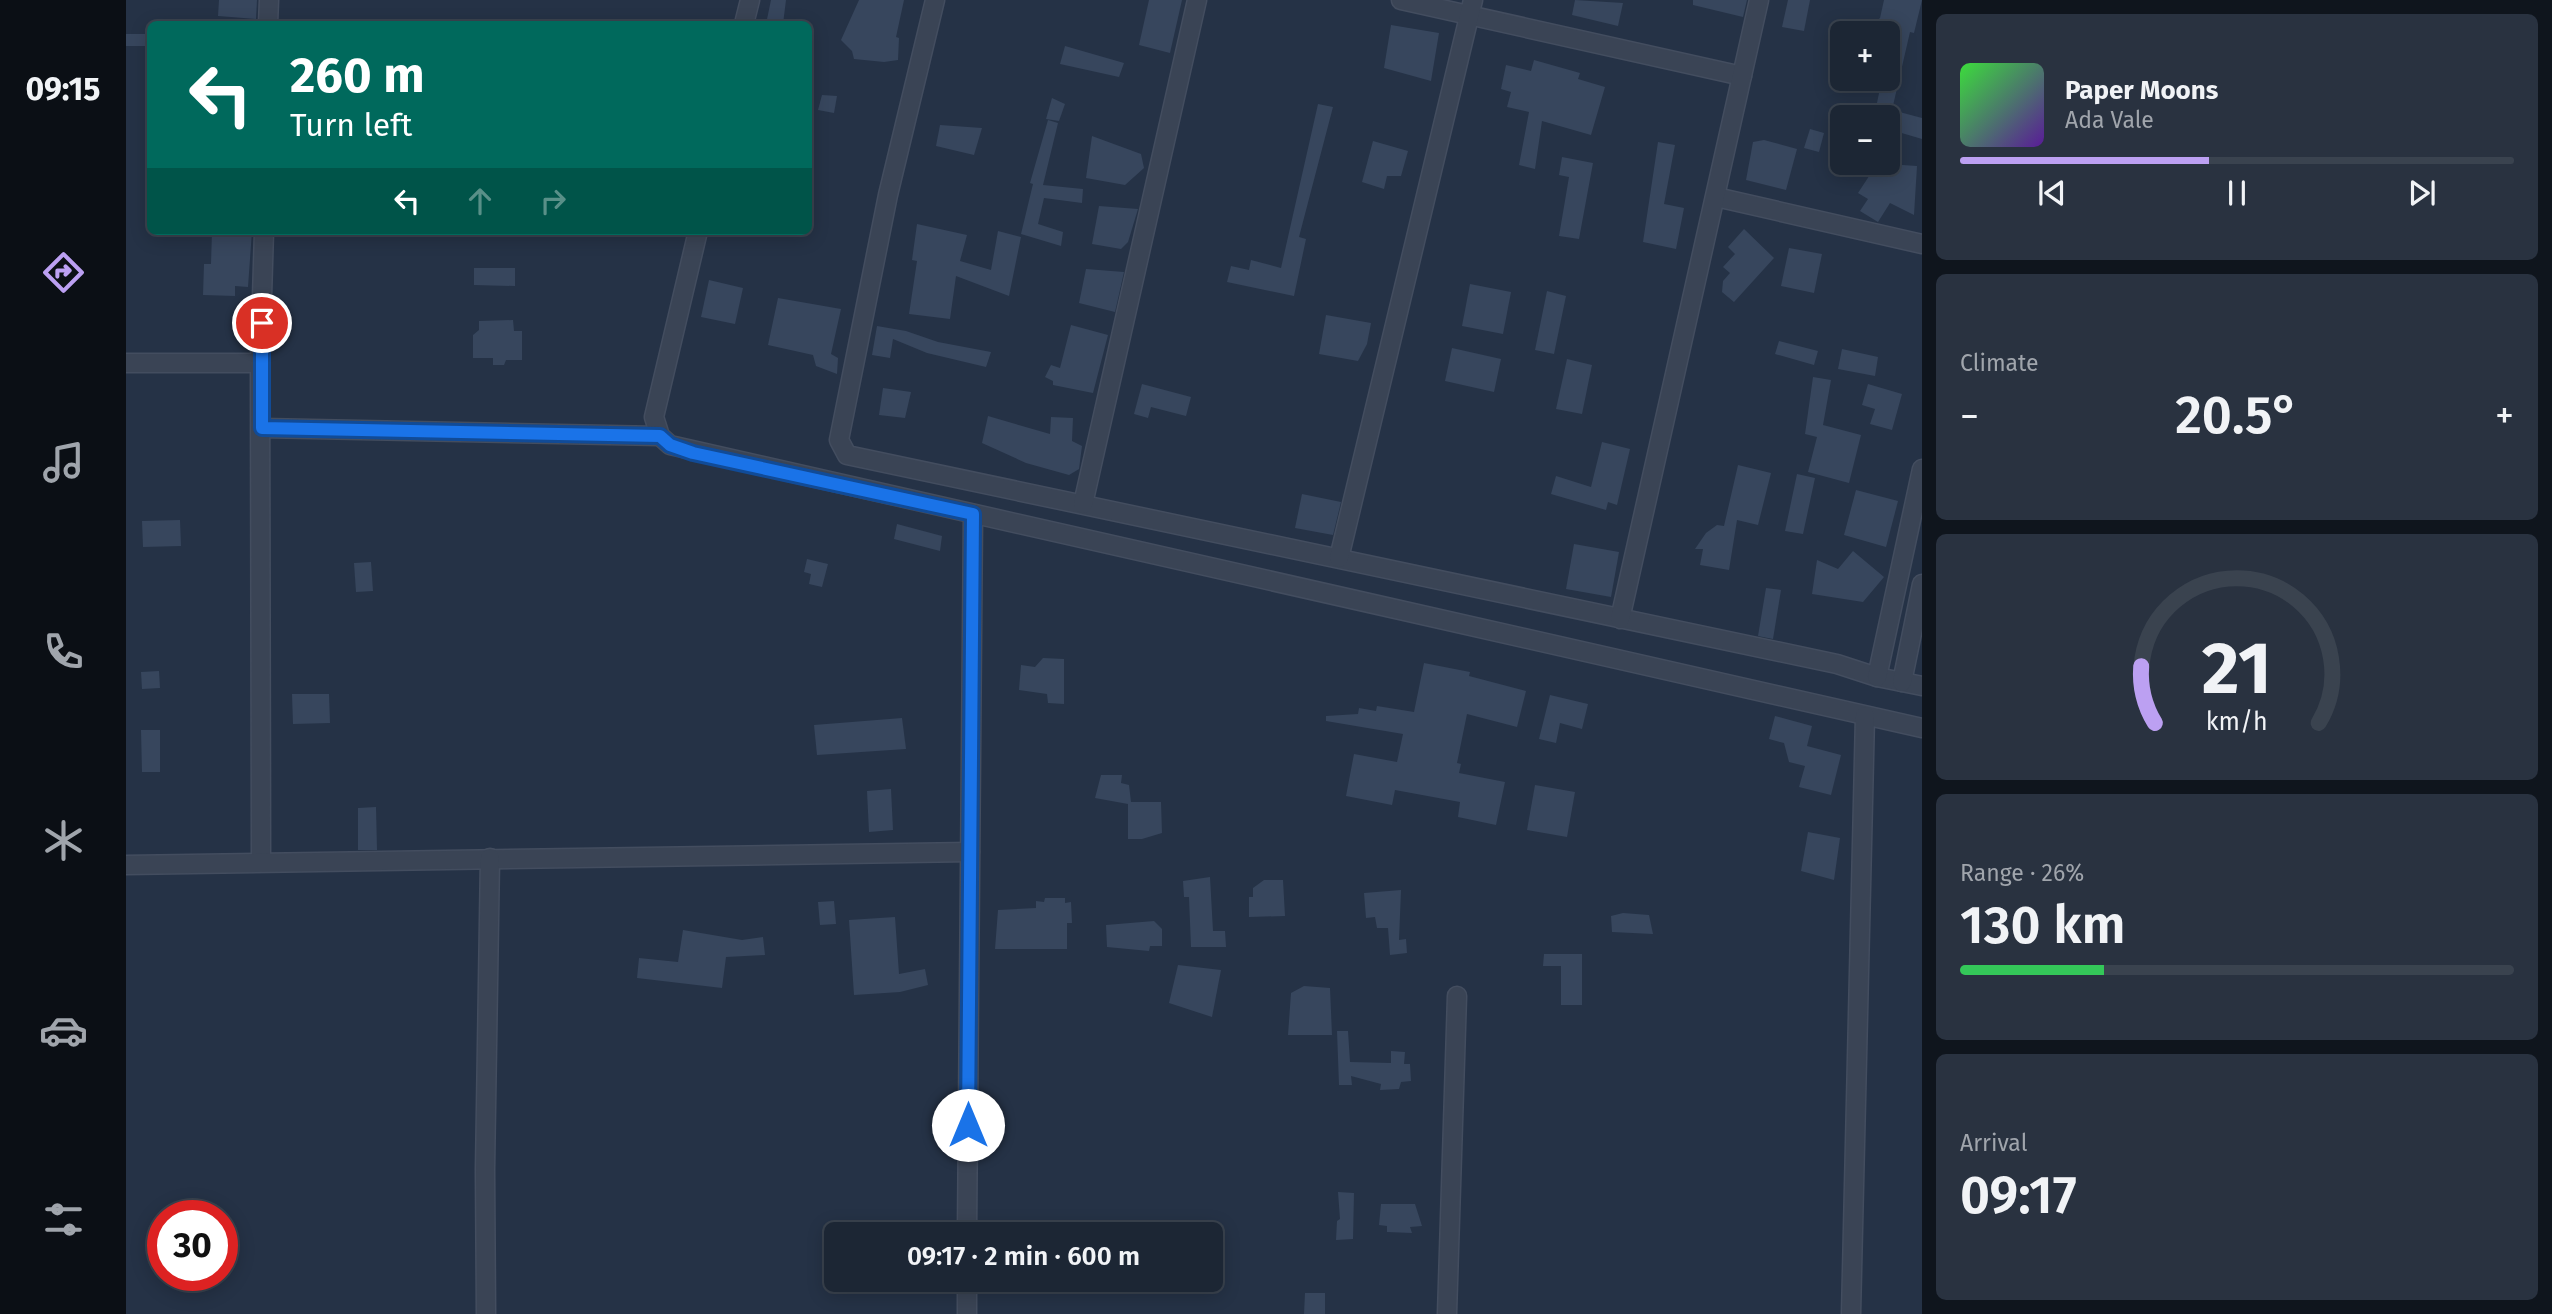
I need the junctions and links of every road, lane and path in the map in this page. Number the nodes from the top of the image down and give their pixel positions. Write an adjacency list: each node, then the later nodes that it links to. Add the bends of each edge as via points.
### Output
1 (269, 0): 8 (street)
2 (750, 0): 9 (street)
3 (935, 0): 20 (street, via 888,195 839,440 847,455)
4 (1197, 0): 20 (street)
5 (1401, 0): 7 (street)
6 (1759, 0): 10 (street)
7 (1471, 8): 10 (street); 22 (street)
8 (268, 21)
9 (745, 21)
10 (1742, 76): 11 (street)
11 (1716, 197): 14 (street); 24 (street)
12 (264, 235): 16 (street)
13 (697, 235): 18 (street, via 654,417)
14 (1922, 244)
15 (126, 363): 16 (street)
16 (260, 363): 17 (street)
17 (262, 428): 18 (street); 32 (street)
18 (660, 436): 21 (street, via 693,453)
19 (1922, 469): 25 (street)
20 (1083, 504): 22 (street)
21 (973, 514): 28 (street); 30 (street)
22 (1339, 558): 24 (street)
23 (1922, 584): 26 (street)
24 (1620, 619): 25 (street, via 1837,664)
25 (1877, 677): 26 (street)
26 (1902, 682): 27 (street)
27 (1922, 686)
28 (1865, 716): 29 (street); 40 (street)
29 (1922, 728)
30 (970, 852): 31 (street); 35 (street)
31 (490, 858): 32 (street); 37 (street)
32 (261, 862): 33 (street)
33 (126, 864)
34 (1457, 996): 39 (street)
35 (967, 1222)
36 (967, 1292): 38 (street)
37 (486, 1314)
38 (967, 1314)
39 (1447, 1314)
40 (1851, 1314)

